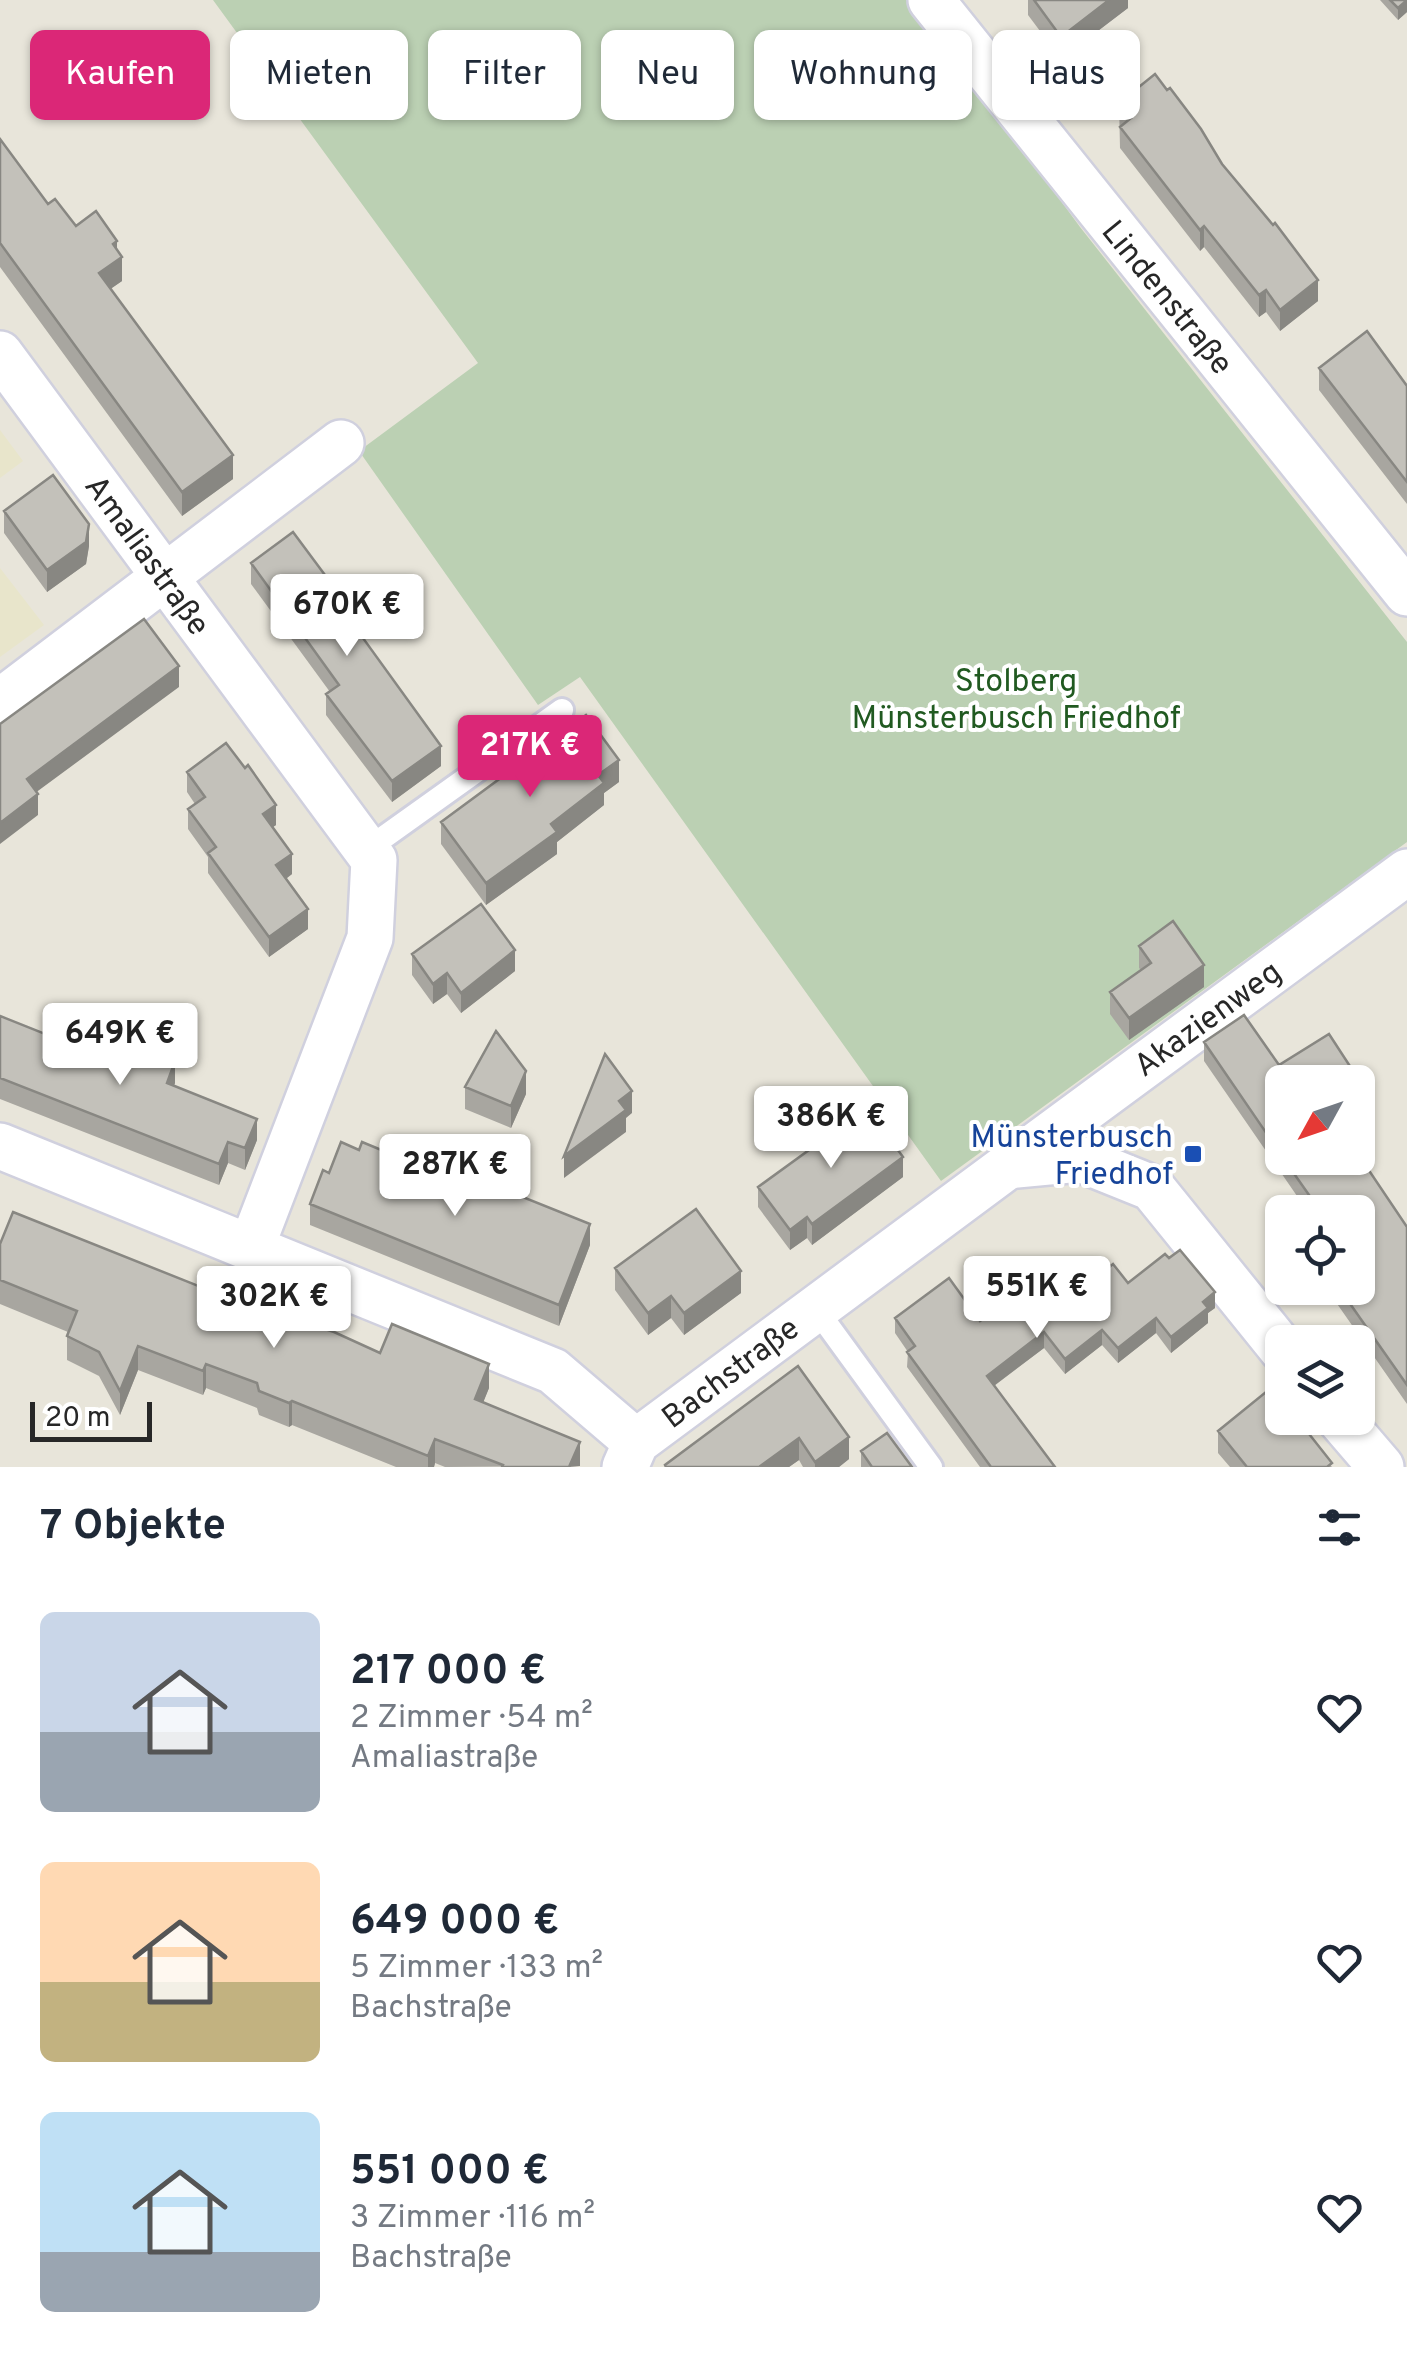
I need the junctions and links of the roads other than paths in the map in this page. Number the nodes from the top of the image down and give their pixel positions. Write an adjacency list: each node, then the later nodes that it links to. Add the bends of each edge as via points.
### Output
1 (931, 0): 5 (street, Lindenstraße)
2 (0, 354): 4 (street, Amaliastraße)
3 (342, 444): 4 (street)
4 (166, 579): 6 (street); 8 (street, Amaliastraße)
5 (1407, 593)
6 (0, 702)
7 (562, 710): 8 (lane)
8 (366, 850): 12 (street, Amaliastraße, via 374,860 370,938)
9 (1407, 872): 11 (street, Akazienweg)
10 (0, 1146): 12 (street, Bachstraße)
11 (1008, 1166): 13 (street, Bachstraße); 14 (street, via 1080,1159 1152,1188)
12 (250, 1248): 16 (street, Bachstraße, via 553,1371)
13 (816, 1309): 16 (street, Bachstraße); 17 (lane)
14 (1265, 1328)
15 (1354, 1435): 18 (street)
16 (630, 1455)
17 (931, 1467)
18 (1382, 1467)

